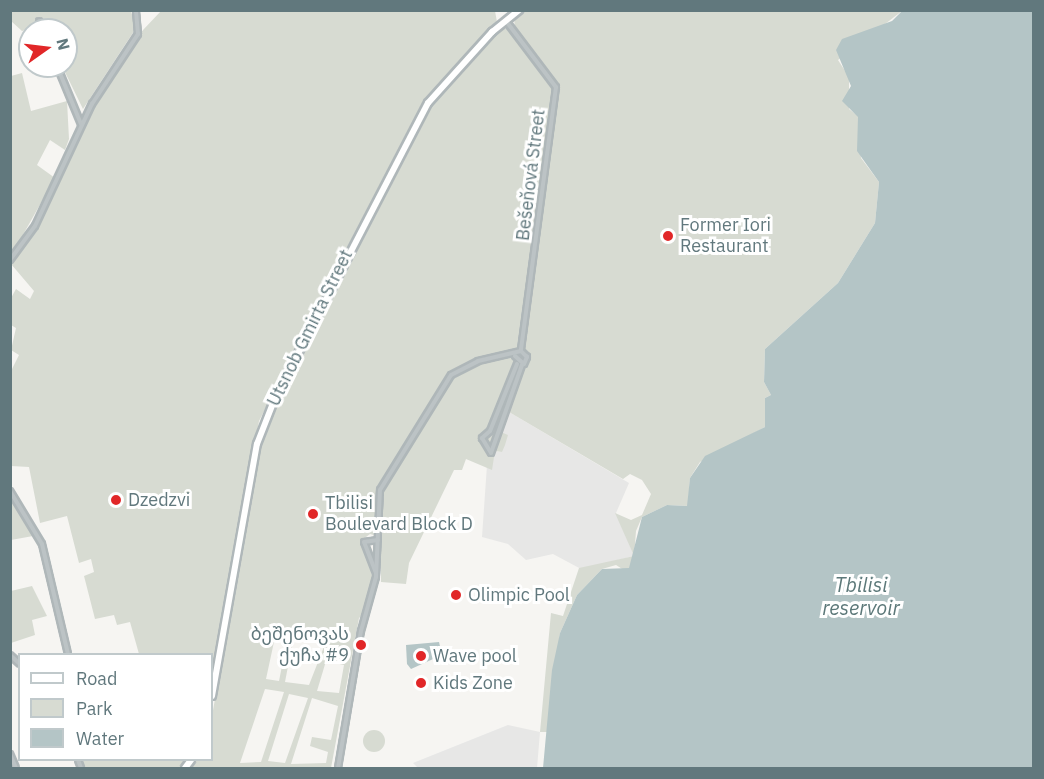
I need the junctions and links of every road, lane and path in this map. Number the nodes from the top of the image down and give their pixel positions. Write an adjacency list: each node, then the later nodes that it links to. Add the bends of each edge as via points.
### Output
1 (136, 10): 5 (street, via 140,22 119,69)
2 (519, 10): 3 (main road, Utsnob Gmirta Street)
3 (505, 20): 7 (street, Bešeňová Street, via 556,87); 14 (main road, Utsnob Gmirta Street, via 428,103 411,131 264,423)
4 (62, 78): 5 (street)
5 (81, 124): 6 (street, via 35,226)
6 (10, 260)
7 (521, 351): 8 (street); 9 (street, Bešeňová Street, via 528,359)
8 (515, 356): 9 (street); 11 (street, via 463,367 443,384 380,490)
9 (519, 364): 9 (street, via 490,431 482,438 491,453)
10 (10, 491): 13 (street, via 42,544)
11 (378, 540): 12 (street); 12 (street, via 369,537 364,542)
12 (377, 574): 17 (street, via 359,640)
13 (68, 653)
14 (213, 691)
15 (10, 754): 16 (street)
16 (16, 768)
17 (338, 768)

